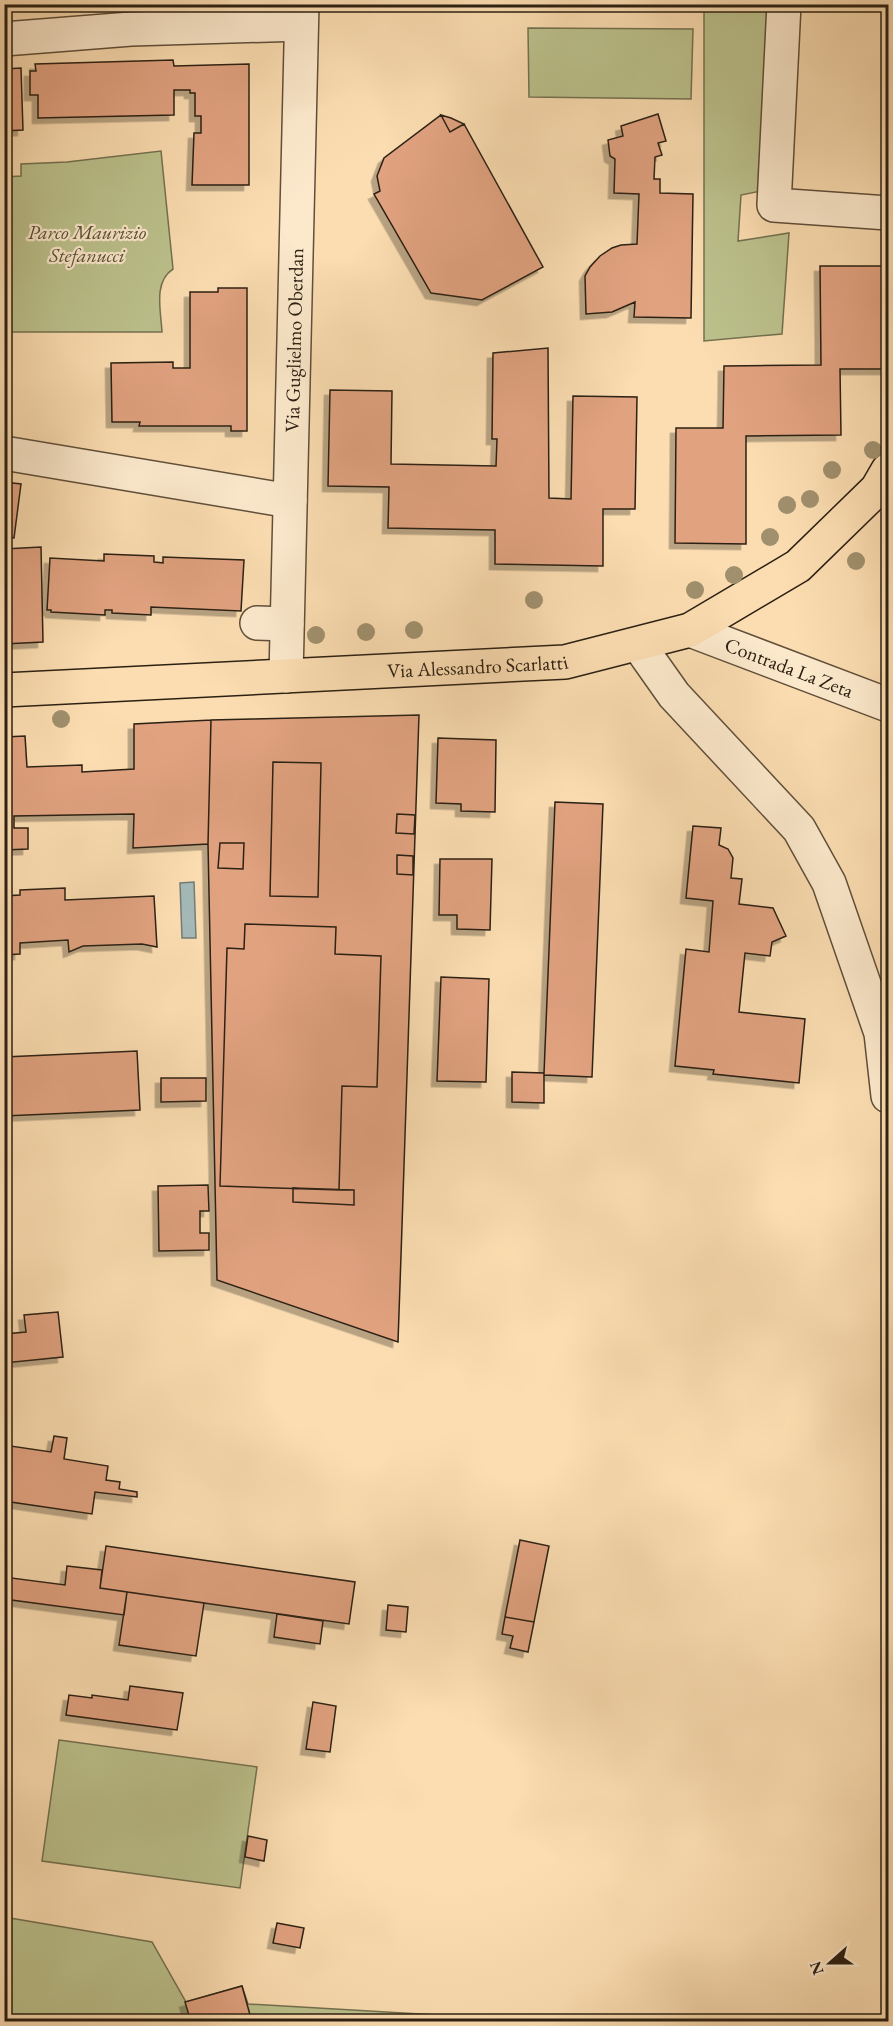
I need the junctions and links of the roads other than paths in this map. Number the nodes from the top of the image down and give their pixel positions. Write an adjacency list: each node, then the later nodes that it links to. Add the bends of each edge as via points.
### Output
1 (784, 4): 5 (street, via 774,205)
2 (301, 14): 3 (street); 8 (street, Via Guglielmo Oberdan)
3 (94, 18): 4 (street)
4 (4, 39)
5 (888, 213)
6 (4, 453): 8 (street)
7 (888, 470): 9 (main road, Via Alessandro Scarlatti, via 877,489 798,566)
8 (290, 501): 11 (street, Via Guglielmo Oberdan, via 272,623)
9 (690, 630): 10 (main road, Via Alessandro Scarlatti); 13 (street, Contrada La Zeta)
10 (639, 644): 11 (main road, Via Alessandro Scarlatti, via 565,662); 14 (street, via 674,695 799,829 829,883 881,1033)
11 (286, 676): 12 (main road, Via Alessandro Scarlatti)
12 (4, 690)
13 (888, 705)
14 (888, 1096)

